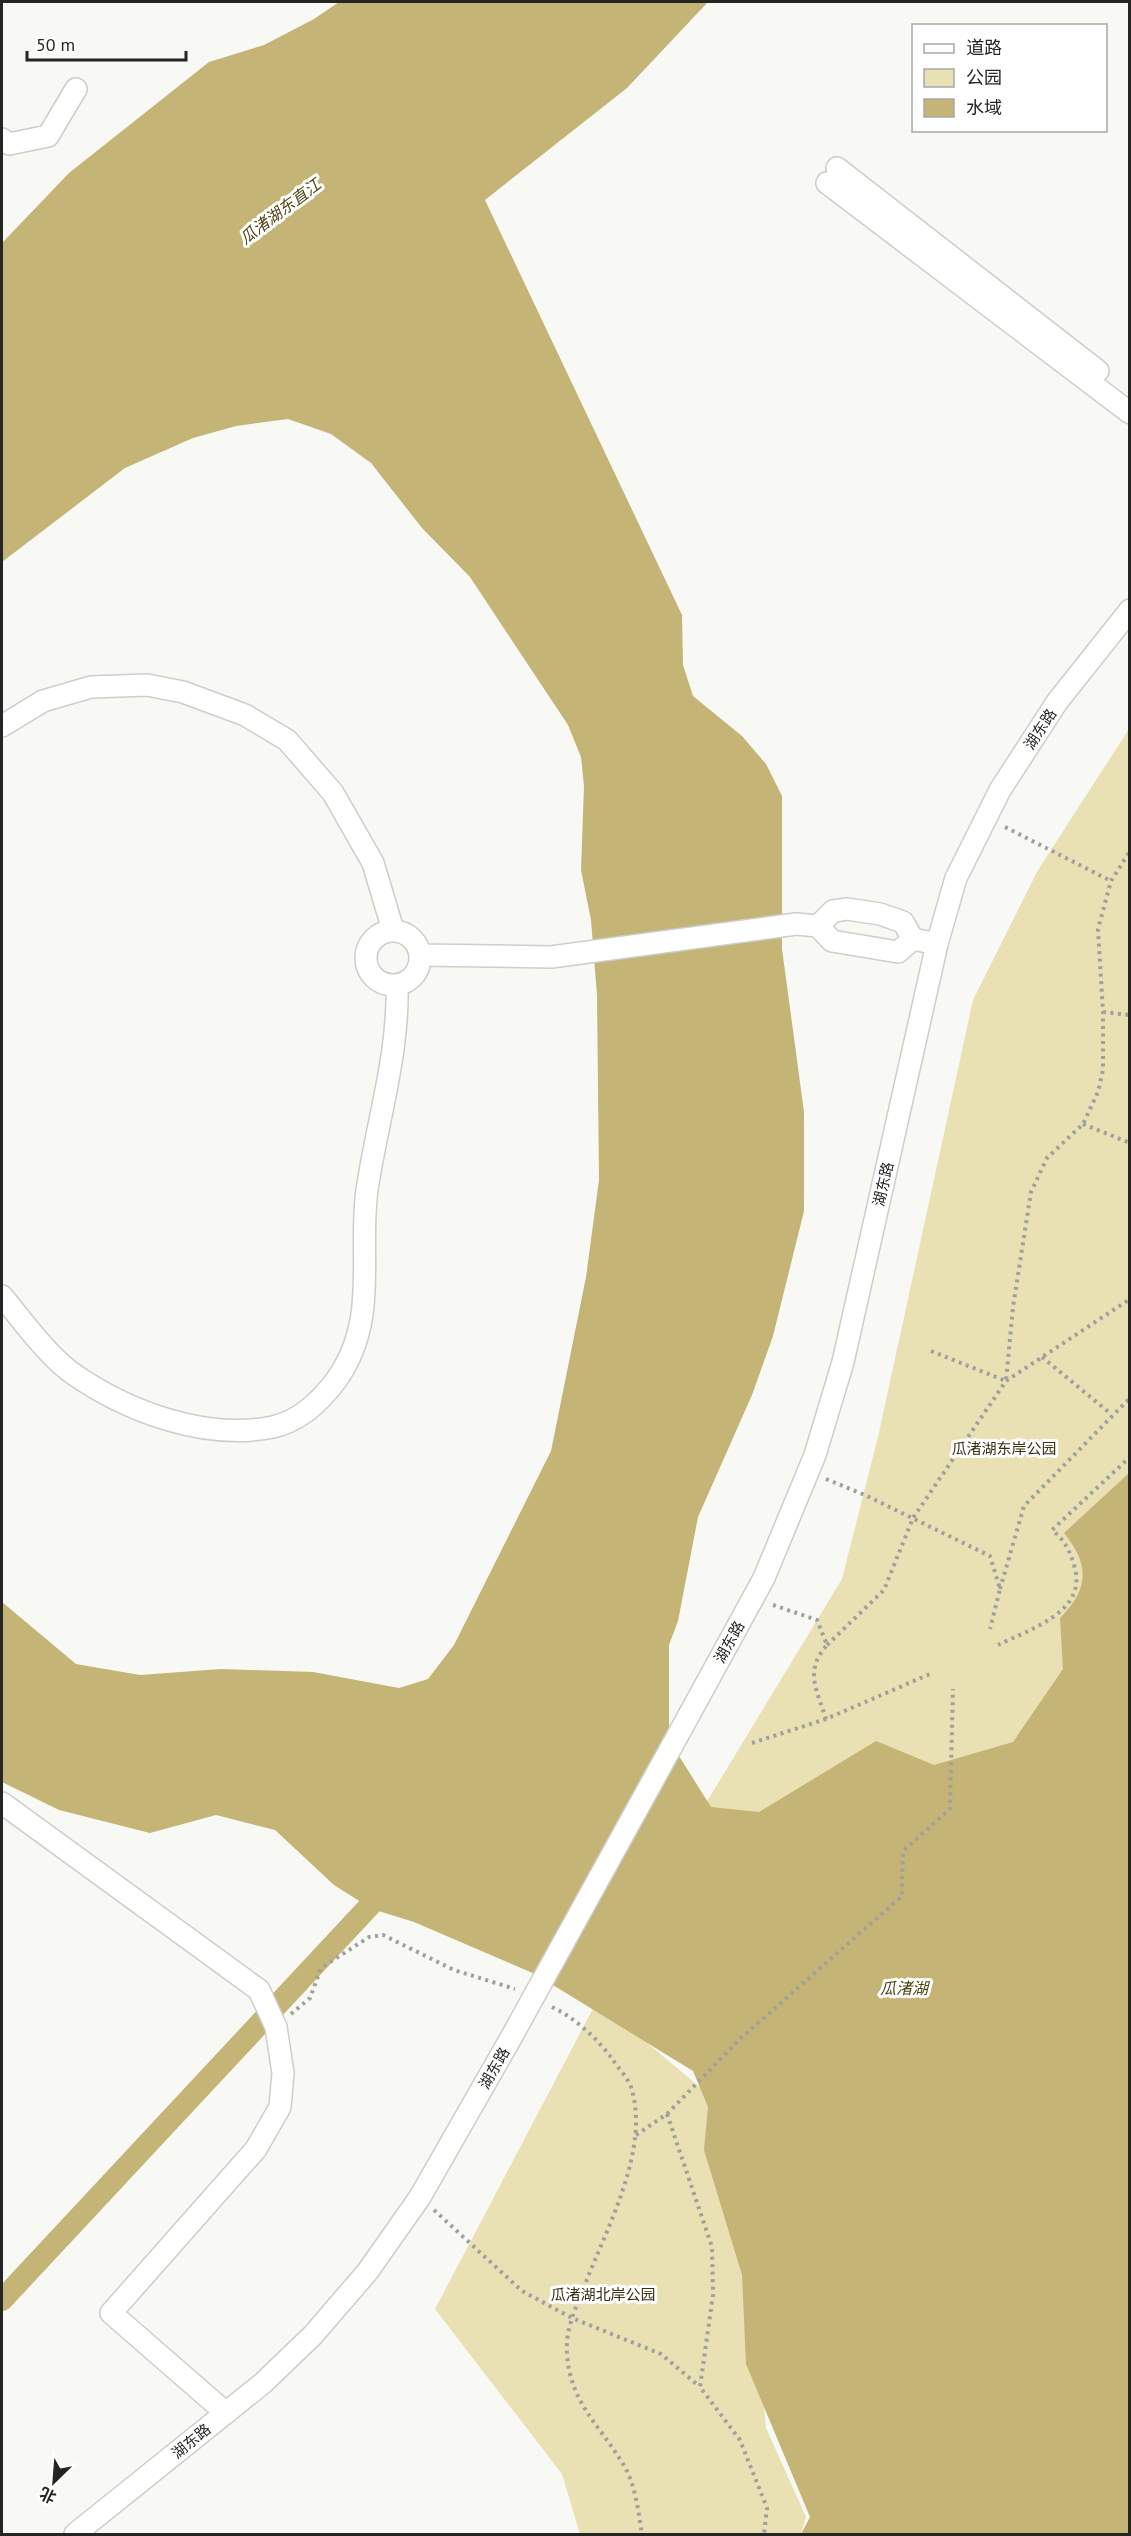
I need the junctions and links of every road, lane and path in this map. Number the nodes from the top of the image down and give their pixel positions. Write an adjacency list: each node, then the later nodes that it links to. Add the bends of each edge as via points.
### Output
1 (76, 89): 2 (street, via 48,136 9,144)
2 (2, 140)
3 (1130, 396): 4 (street, via 832,176)
4 (1130, 413)
5 (1130, 610): 7 (street, 湖东路, via 1057,702)
6 (2, 726): 11 (street, via 43,700 91,687 147,685 183,692 245,715 287,740 333,794 373,863)
7 (987, 817): 9 (path); 13 (street, 湖东路, via 956,878)
8 (1130, 850): 9 (path)
9 (1111, 881): 16 (path, via 1098,929)
10 (818, 926): 12 (street, via 832,941 898,952); 12 (street, via 833,911 847,909 903,922); 14 (street, via 796,924 551,957)
11 (393, 930): 14 (street, via 410,936); 15 (street, via 376,936 366,960 368,969 380,981)
12 (913, 939): 13 (street)
13 (937, 944): 28 (street, 湖东路, via 843,1362)
14 (421, 955): 15 (street, via 413,977)
15 (397, 985): 20 (street, via 395,1040 367,1193 366,1293 352,1348 337,1378 315,1405 273,1427 233,1430 148,1413 111,1397 70,1372)
16 (1103, 1012): 17 (path); 18 (path, via 1103,1070)
17 (1130, 1015)
18 (1083, 1124): 19 (path); 24 (path, via 1047,1158 1031,1192 1012,1307)
19 (1130, 1143)
20 (2, 1296)
21 (1130, 1299): 23 (path)
22 (931, 1351): 24 (path)
23 (1042, 1357): 24 (path); 26 (path)
24 (1006, 1382): 29 (path)
25 (1130, 1398): 26 (path)
26 (1112, 1414): 30 (path, via 1024,1506)
27 (1130, 1457): 34 (path, via 1052,1530 1060,1537 1075,1569 1078,1583 1071,1600 1056,1616)
28 (808, 1471): 29 (path); 31 (street, 湖东路)
29 (913, 1518): 30 (path, via 990,1556); 33 (path, via 884,1590)
30 (999, 1589): 32 (path)
31 (753, 1598): 33 (path, via 817,1620); 45 (street, 湖东路, bridge)
32 (990, 1629)
33 (827, 1645): 37 (path, via 816,1657 813,1676)
34 (998, 1645)
35 (930, 1674): 37 (path)
36 (953, 1689): 43 (path, via 950,1809 903,1851 902,1896 741,2038)
37 (826, 1719): 38 (path)
38 (752, 1743)
39 (2, 1803): 42 (street, via 259,1990)
40 (521, 1992): 42 (path, via 454,1970 383,1935 369,1937 321,1968 310,1998)
41 (548, 2005): 44 (path, via 567,2014 607,2052 630,2086)
42 (276, 2027): 48 (street, via 283,2073 280,2108 256,2149 111,2313)
43 (667, 2114): 44 (path); 47 (path, via 712,2247 714,2295)
44 (636, 2135): 46 (path, via 624,2184)
45 (420, 2198): 46 (path, via 522,2291); 48 (street, 湖东路, via 368,2271 313,2335)
46 (572, 2318): 47 (path, via 661,2354); 50 (path, via 566,2350 569,2376 588,2417 624,2466 635,2494)
47 (700, 2387): 51 (path, via 740,2440 767,2508)
48 (226, 2413): 49 (street, 湖东路)
49 (75, 2535)
50 (642, 2535)
51 (764, 2535)

